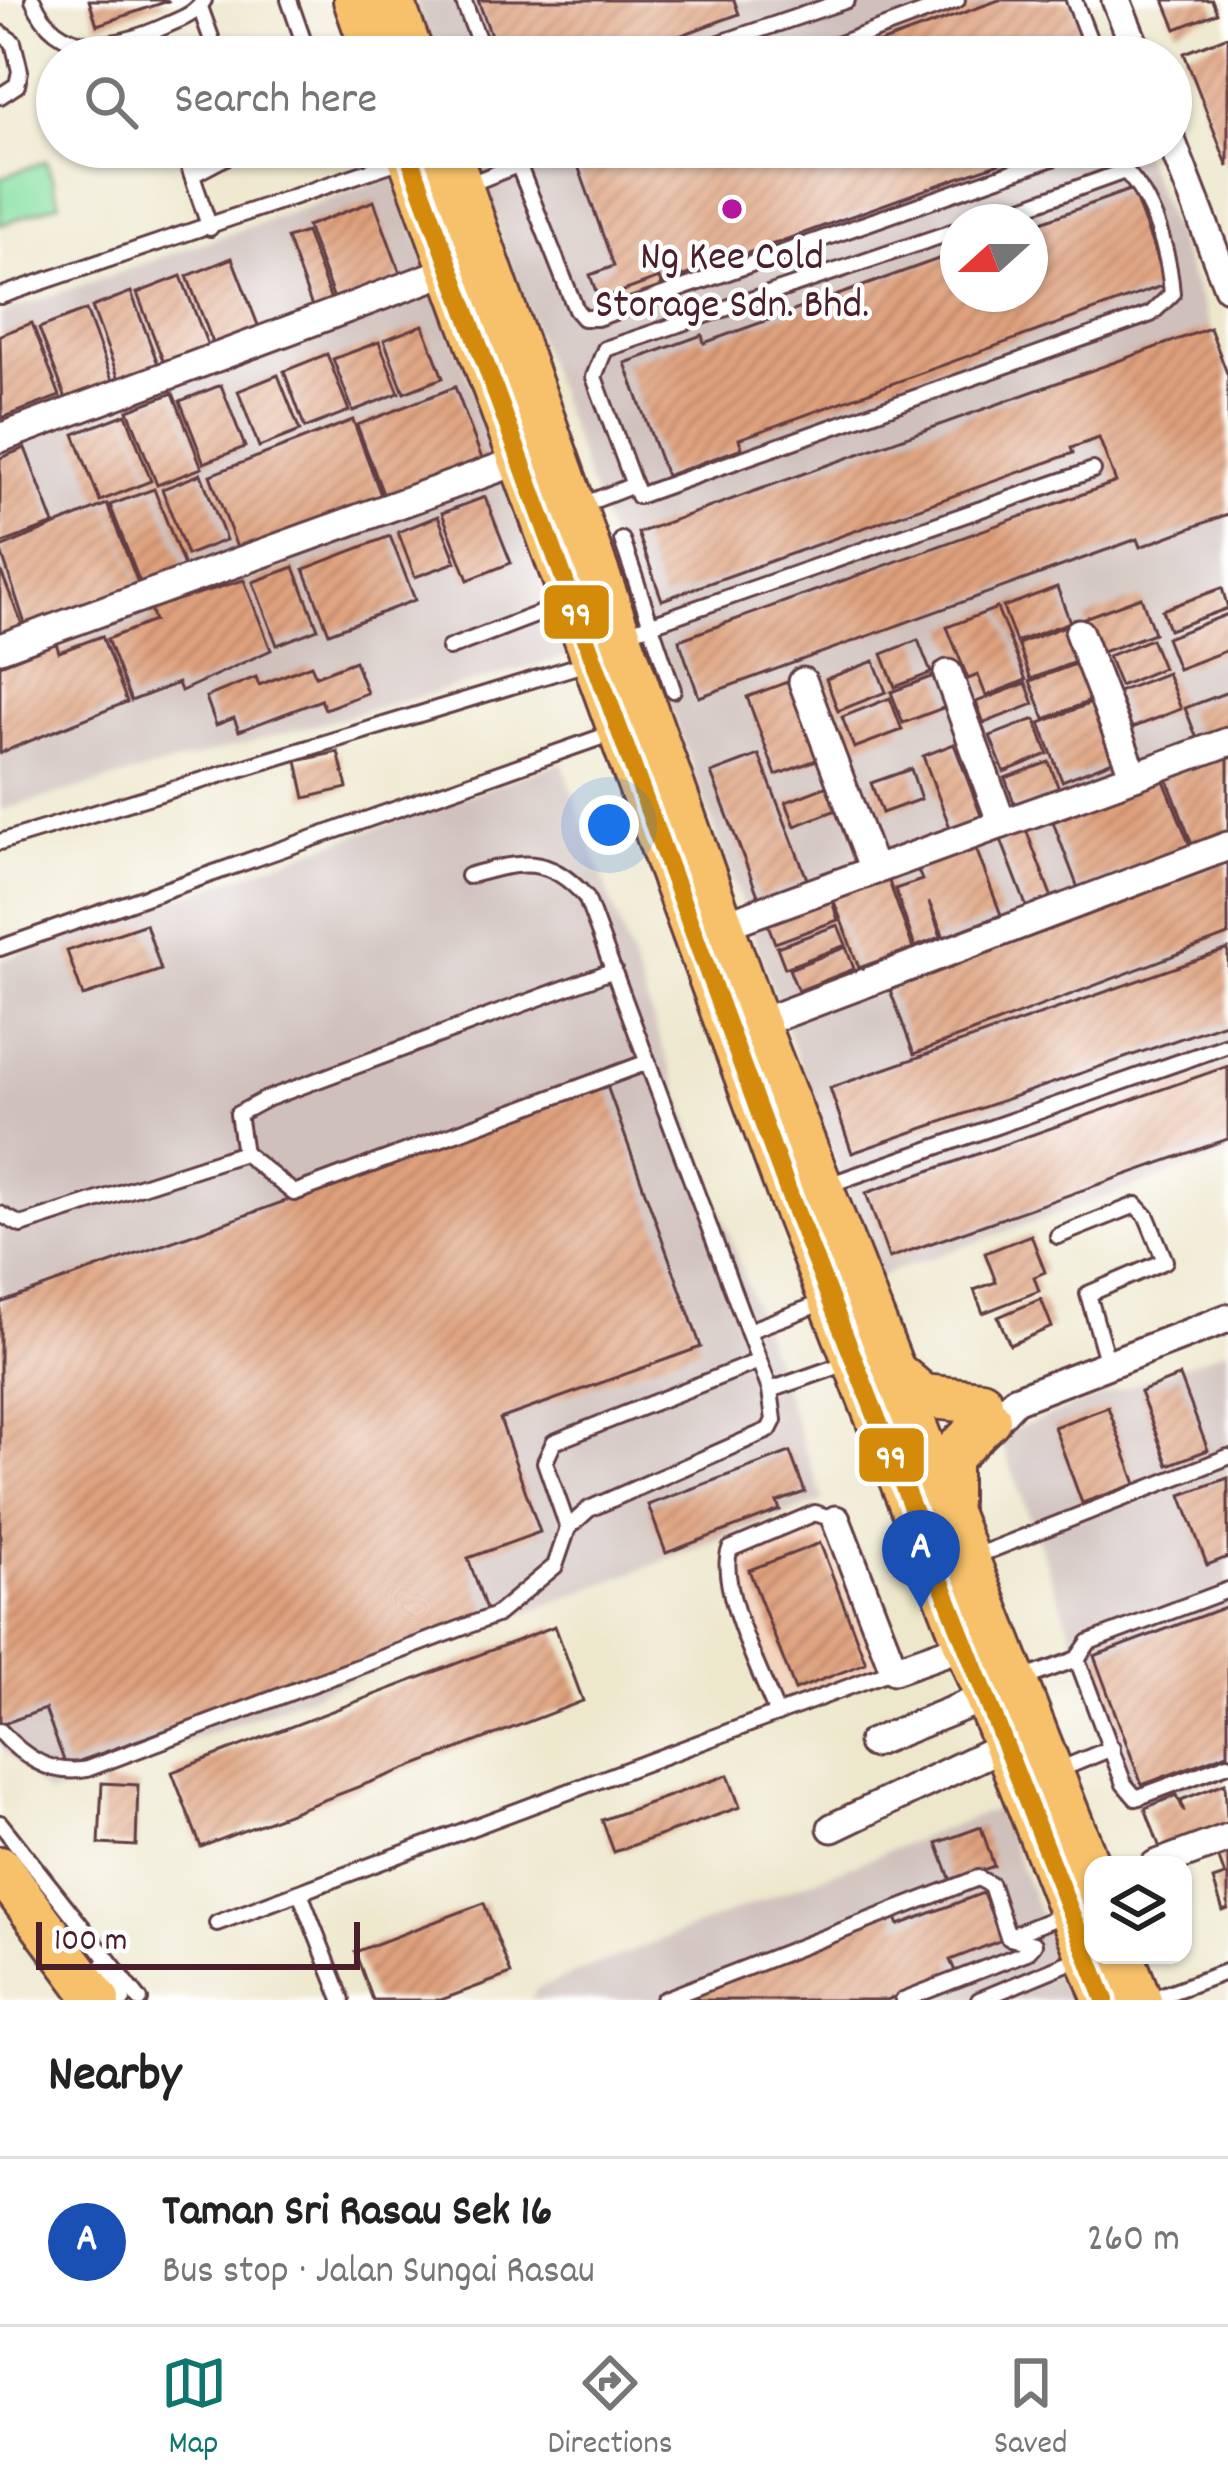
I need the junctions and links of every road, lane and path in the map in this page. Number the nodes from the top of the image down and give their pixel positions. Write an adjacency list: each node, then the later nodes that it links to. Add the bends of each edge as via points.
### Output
1 (33, 0): 12 (lane)
2 (289, 0): 15 (lane)
3 (355, 0): 16 (main road)
4 (392, 0): 17 (main road)
5 (463, 0): 18 (lane)
6 (845, 0): 19 (lane)
7 (957, 0): 20 (lane)
8 (1074, 0): 21 (lane)
9 (1117, 0): 22 (street)
10 (202, 4): 13 (lane); 14 (lane)
11 (0, 33): 23 (lane, via 13,42 20,70 17,86)
12 (64, 36)
13 (141, 36)
14 (212, 36)
15 (302, 36)
16 (368, 36)
17 (405, 36)
18 (477, 36)
19 (740, 36)
20 (860, 36)
21 (1088, 36)
22 (1130, 36)
23 (0, 96)
24 (190, 168): 33 (lane)
25 (205, 168): 33 (lane)
26 (372, 168): 36 (lane)
27 (425, 168): 38 (main road)
28 (441, 168): 34 (main road)
29 (508, 168): 34 (lane)
30 (520, 168): 31 (lane, via 576,310 597,318)
31 (1024, 168)
32 (1182, 168): 39 (street)
33 (192, 175): 36 (lane)
34 (462, 187): 45 (main road)
35 (1032, 204): 44 (lane, via 1125,171 1139,185 1170,263 1172,294 1151,314 638,496)
36 (210, 228): 40 (lane)
37 (940, 236): 44 (lane, via 605,350 594,377)
38 (450, 270): 41 (street); 42 (main road)
39 (1228, 286)
40 (0, 296)
41 (0, 438)
42 (518, 461): 47 (main road); 50 (street)
43 (1093, 470): 49 (lane)
44 (634, 485): 45 (lane)
45 (574, 508): 49 (main road)
46 (622, 540): 49 (lane)
47 (570, 603): 49 (main road); 51 (lane)
48 (1079, 633): 57 (street)
49 (620, 641): 54 (lane); 55 (main road); 59 (lane); 63 (main road)
50 (0, 648)
51 (449, 648)
52 (948, 674): 58 (street)
53 (803, 682): 61 (street)
54 (673, 690)
55 (618, 731): 64 (lane); 73 (main road)
56 (1228, 742): 57 (street)
57 (1134, 776): 58 (street)
58 (1001, 824): 61 (street)
59 (0, 842)
60 (1228, 846): 66 (street)
61 (874, 870): 63 (street)
62 (468, 876): 65 (lane, via 508,865 562,871 586,897)
63 (721, 926): 66 (main road)
64 (0, 948)
65 (614, 970): 68 (lane); 69 (lane, via 264,1100 238,1114)
66 (757, 1024): 70 (main road)
67 (1228, 1045): 70 (lane)
68 (648, 1062): 69 (lane, via 295,1193); 75 (lane)
69 (244, 1153): 71 (lane, via 21,1225)
70 (820, 1187): 77 (main road)
71 (0, 1214)
72 (1058, 1236): 78 (lane, via 1136,1205 1159,1242 1165,1261 1088,1294)
73 (830, 1300): 75 (lane); 77 (main road)
74 (1228, 1318): 78 (street)
75 (748, 1331): 76 (lane)
76 (759, 1361): 79 (lane); 84 (lane, via 554,1442 545,1462)
77 (871, 1364): 79 (lane); 80 (main road, via 923,1396); 81 (main road)
78 (1108, 1364): 80 (street)
79 (770, 1390): 84 (lane, via 774,1420 758,1438 600,1502)
80 (995, 1407): 81 (street); 85 (main road, via 949,1459 947,1493)
81 (903, 1440): 85 (main road); 87 (main road)
82 (1228, 1457): 85 (lane)
83 (836, 1520): 89 (street); 91 (lane, via 815,1513 730,1550 726,1560)
84 (568, 1528): 92 (lane, via 554,1566 496,1615 87,1769 25,1760)
85 (963, 1544): 90 (main road)
86 (1228, 1590): 88 (lane, via 1088,1642)
87 (965, 1645): 89 (street); 90 (main road)
88 (1078, 1659): 90 (lane); 95 (lane)
89 (894, 1670): 91 (lane)
90 (1001, 1689): 93 (street); 94 (main road); 97 (main road)
91 (777, 1714): 104 (lane)
92 (0, 1731)
93 (872, 1743)
94 (1005, 1744): 99 (street); 105 (main road)
95 (1112, 1748): 96 (lane, via 1136,1798); 97 (lane)
96 (1228, 1764)
97 (1052, 1772): 101 (main road)
98 (0, 1823): 103 (lane)
99 (832, 1828)
100 (1228, 1838): 102 (street)
101 (1084, 1856)
102 (1179, 1856)
103 (20, 1871): 108 (lane); 114 (main road)
104 (300, 1893): 106 (lane); 117 (lane)
105 (1068, 1912): 107 (main road); 109 (lane)
106 (217, 1923)
107 (1084, 1931)
108 (87, 1933): 115 (lane); 116 (lane)
109 (1008, 1937): 118 (lane, via 991,1885 978,1878); 119 (lane, via 1034,1944)
110 (1084, 1962): 120 (lane)
111 (1104, 1964): 121 (main road)
112 (1112, 1964): 122 (main road)
113 (1228, 1971): 122 (lane)
114 (99, 2000)
115 (123, 2000)
116 (140, 2000)
117 (342, 2000)
118 (663, 2000)
119 (903, 2000)
120 (979, 2000)
121 (1105, 2000)
122 (1144, 2000)

